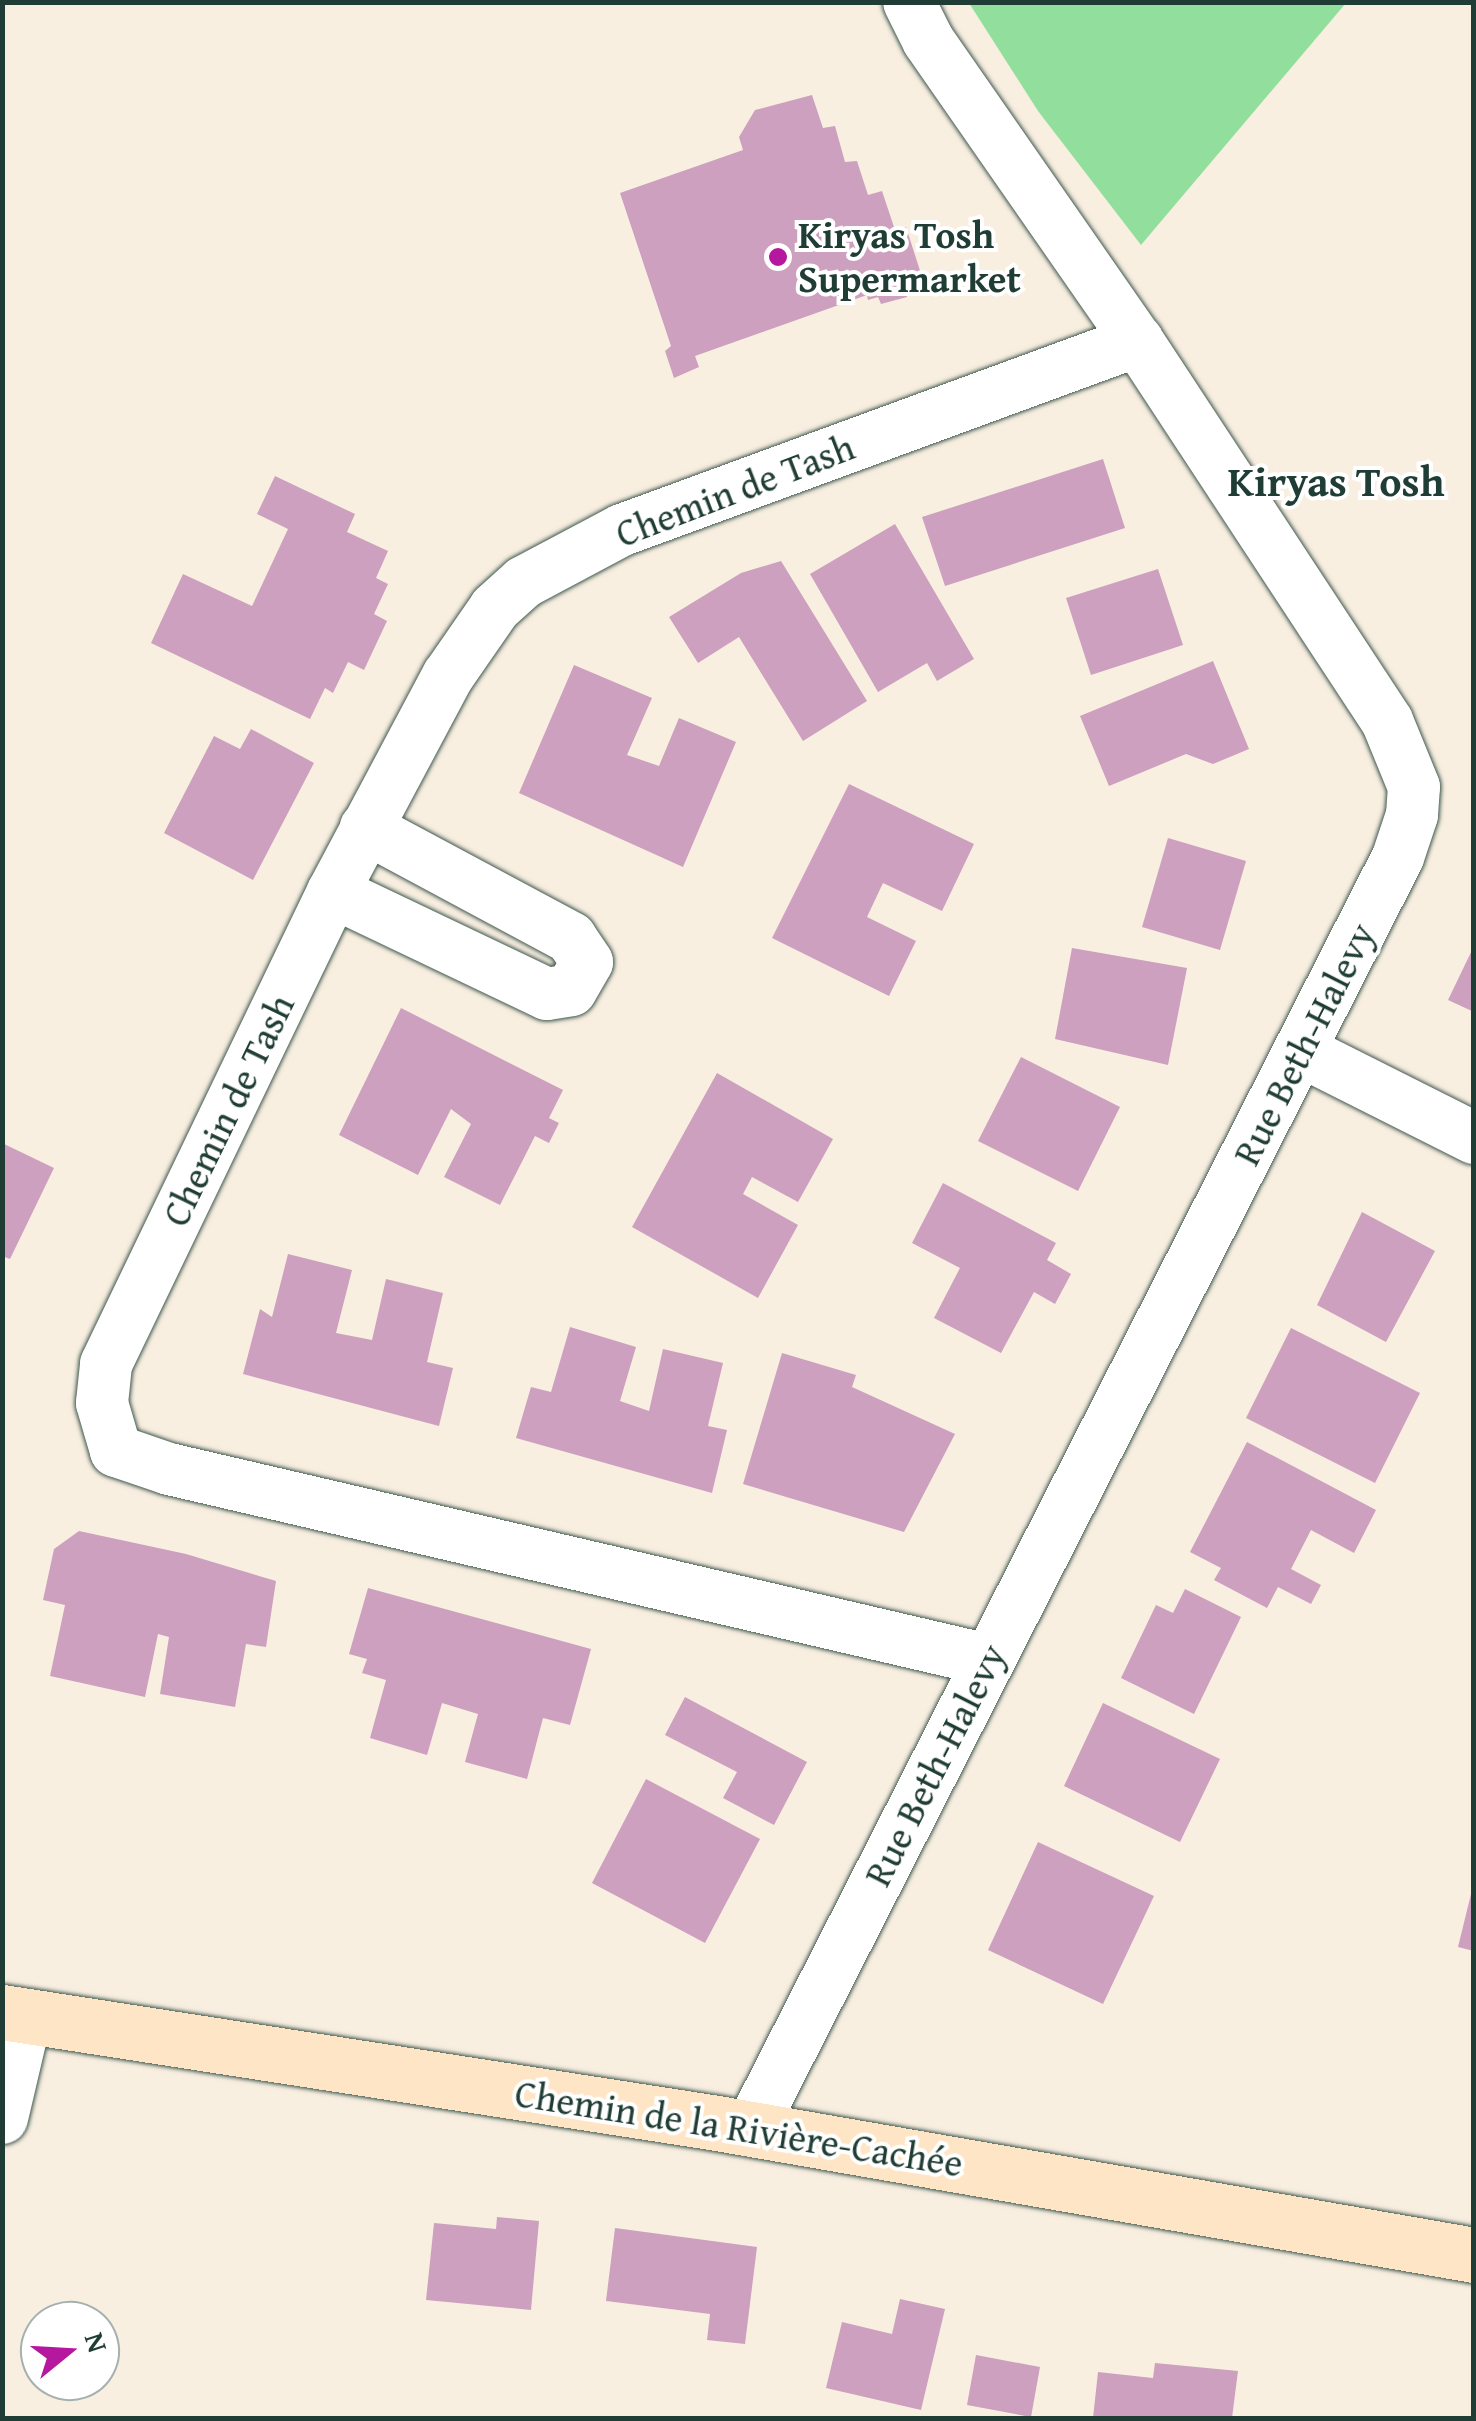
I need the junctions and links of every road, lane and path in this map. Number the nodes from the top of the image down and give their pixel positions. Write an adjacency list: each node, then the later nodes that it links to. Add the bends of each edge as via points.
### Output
1 (910, 2): 2 (street, Rue Beth-Halevy, via 928,40)
2 (1137, 342): 3 (street, Chemin de Tash, via 622,530 524,582 474,635); 5 (street, Rue Beth-Halevy, via 1386,720 1414,787 1398,858)
3 (366, 828): 4 (street, Chemin de Tash); 4 (street, via 571,938 587,962 571,990 547,994)
4 (333, 892): 7 (street, Chemin de Tash, via 106,1364 102,1403 116,1451 169,1469)
5 (1301, 1050): 6 (street); 7 (street, Rue Beth-Halevy)
6 (1474, 1138)
7 (988, 1660): 10 (street, Rue Beth-Halevy)
8 (14, 2014): 9 (street); 10 (street, Chemin de la Rivière-Cachée)
9 (2, 2118)
10 (752, 2128): 11 (street, Chemin de la Rivière-Cachée)
11 (1474, 2254)

